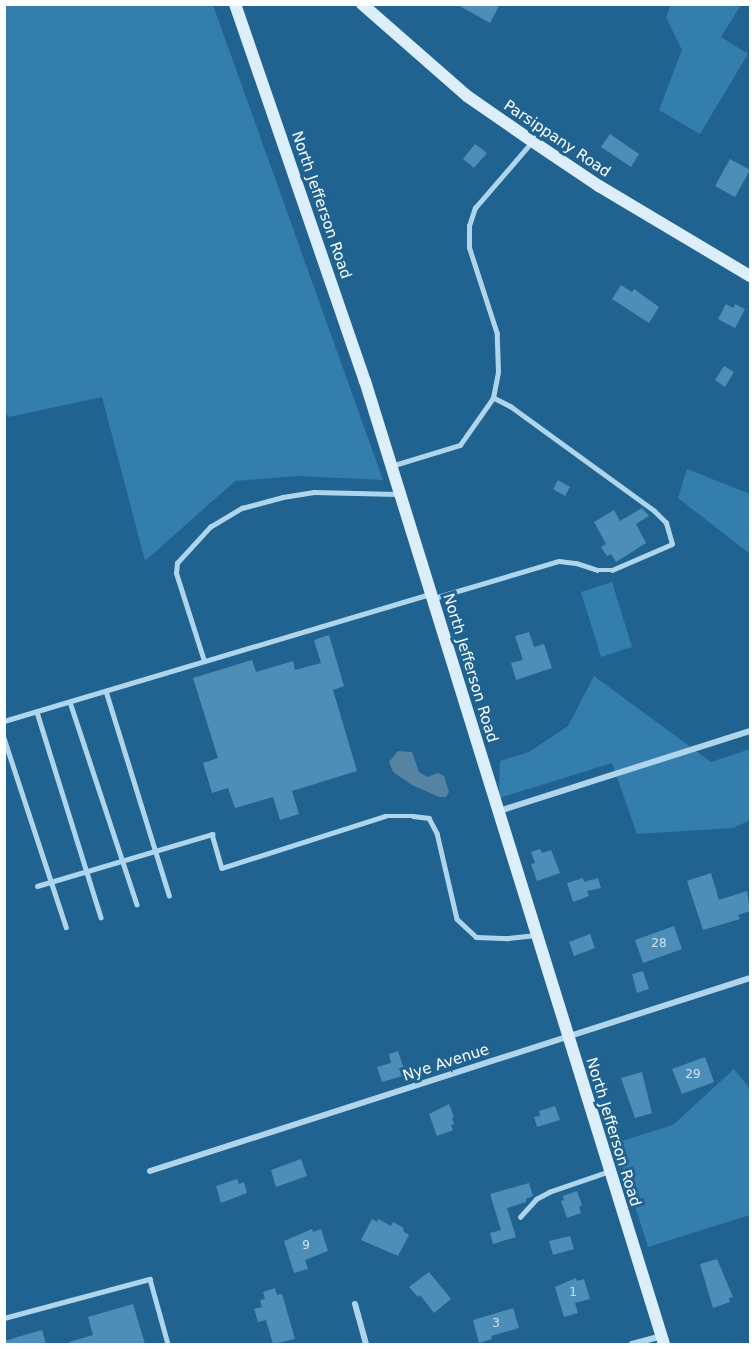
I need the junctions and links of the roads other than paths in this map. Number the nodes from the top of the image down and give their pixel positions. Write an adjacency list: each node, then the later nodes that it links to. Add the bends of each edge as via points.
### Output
1 (362, 4): 3 (street, Parsippany Road, via 467,96)
2 (237, 6): 6 (street, North Jefferson Road)
3 (532, 141): 4 (street, Parsippany Road); 5 (lane, via 475,208 469,226 469,248 497,334)
4 (750, 276)
5 (494, 398): 6 (lane, via 460,445); 8 (lane, via 654,511 666,523 672,544 612,570 559,561)
6 (391, 466): 7 (street, North Jefferson Road)
7 (400, 494): 8 (street, North Jefferson Road); 9 (lane, via 314,492 283,497 242,508 210,527 177,563 176,573)
8 (432, 596): 9 (lane); 16 (street, North Jefferson Road)
9 (204, 662): 10 (lane)
10 (106, 691): 11 (lane); 17 (lane)
11 (70, 702): 12 (lane); 18 (lane)
12 (37, 712): 13 (lane); 19 (lane)
13 (4, 721)
14 (750, 731): 16 (street)
15 (4, 738): 20 (lane)
16 (498, 811): 26 (street, North Jefferson Road)
17 (156, 850): 18 (lane); 22 (lane); 26 (lane, via 212,834 222,868 385,816 429,818 437,833 457,919 476,937)
18 (123, 860): 19 (lane); 23 (lane)
19 (87, 871): 20 (lane); 24 (lane)
20 (51, 882): 21 (lane); 25 (lane)
21 (37, 886)
22 (169, 895)
23 (137, 904)
24 (101, 917)
25 (66, 927)
26 (536, 935): 28 (street, North Jefferson Road)
27 (750, 978): 28 (street, Nye Avenue)
28 (567, 1036): 29 (street, North Jefferson Road); 30 (street, Nye Avenue)
29 (610, 1171): 31 (lane, via 549,1192 536,1199); 34 (street, North Jefferson Road)
30 (150, 1172)
31 (520, 1217)
32 (355, 1304): 36 (street)
33 (4, 1318): 35 (lane, via 150,1279)
34 (662, 1340): 37 (street)
35 (168, 1344)
36 (366, 1344)
37 (632, 1344)

